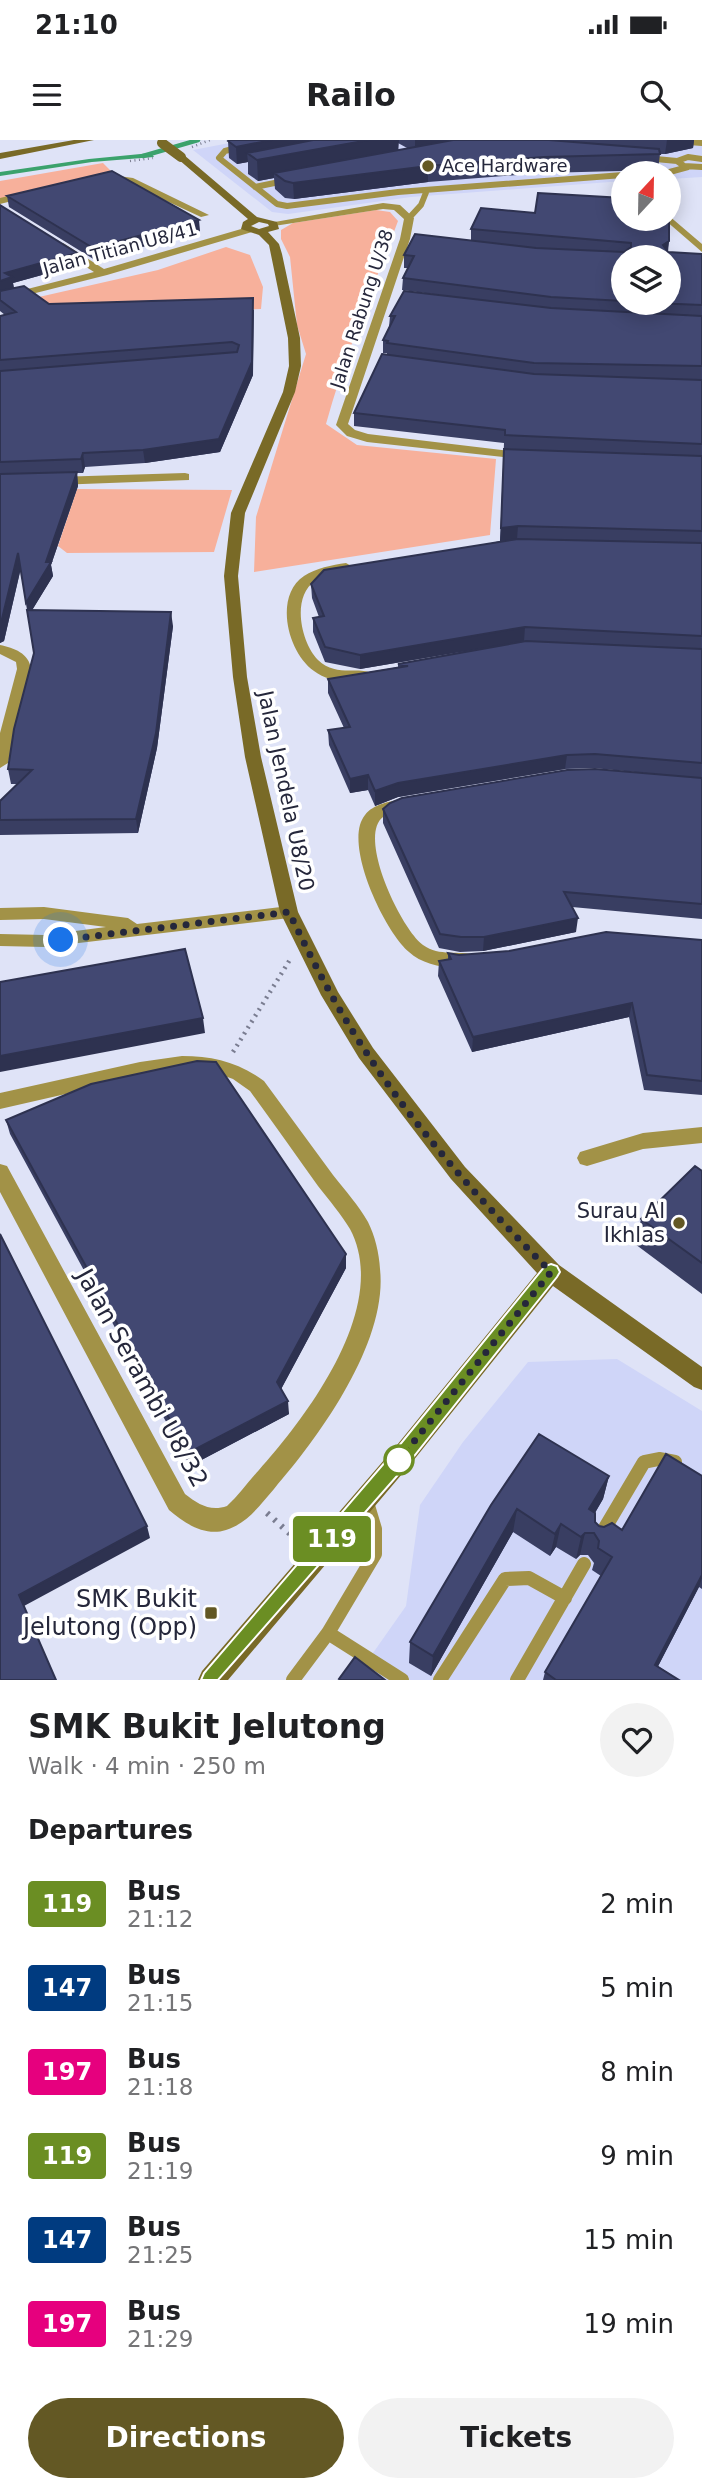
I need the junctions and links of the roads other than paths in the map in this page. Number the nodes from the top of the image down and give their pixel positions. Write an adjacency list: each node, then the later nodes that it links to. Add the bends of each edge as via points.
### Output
1 (41, 140): 7 (street)
2 (89, 140): 8 (street)
3 (662, 140): 5 (lane)
4 (159, 142): 29 (street, bridge)
5 (702, 142)
6 (252, 144): 17 (lane, via 219,155)
7 (0, 148)
8 (0, 156)
9 (635, 158): 11 (lane)
10 (702, 159): 11 (lane)
11 (677, 161)
12 (681, 163): 13 (lane)
13 (688, 167): 14 (lane); 16 (lane)
14 (702, 167)
15 (246, 168): 17 (lane)
16 (681, 169)
17 (233, 171): 21 (lane)
18 (611, 177): 22 (lane)
19 (92, 178): 27 (street, via 130,180)
20 (296, 179): 21 (lane)
21 (255, 187): 22 (lane, via 287,206)
22 (426, 190): 28 (lane, via 421,205)
23 (40, 191): 24 (street)
24 (0, 201)
25 (0, 208): 26 (street)
26 (12, 215)
27 (204, 215)
28 (409, 218): 30 (street, Jalan Rabung U/38, via 397,207 383,206); 35 (street, Jalan Rabung U/38)
29 (255, 220): 30 (street); 31 (street, via 244,225)
30 (274, 223): 33 (street)
31 (248, 230): 33 (street); 38 (street, Jalan Titian U8/41)
32 (681, 230): 37 (street)
33 (262, 232): 50 (street, Jalan Jendela U8/20, via 274,244 279,262 295,366 289,392 238,513 231,576 253,757)
34 (46, 237): 38 (street)
35 (405, 239): 36 (street); 39 (street, Jalan Rabung U/38)
36 (418, 240)
37 (702, 250)
38 (103, 273): 41 (street, Jalan Titian U8/41)
39 (387, 295): 40 (street); 42 (street, Jalan Rabung U/38, via 371,360 342,425 367,438)
40 (400, 297)
41 (0, 299)
42 (544, 458)
43 (186, 477): 44 (street)
44 (42, 481)
45 (363, 565): 47 (street, via 320,572 299,589 292,611 303,652 311,663 341,676)
46 (0, 649): 48 (street, via 17,656 24,669)
47 (387, 672)
48 (0, 763)
49 (424, 800): 54 (street, via 381,810 368,820 368,851 382,896 415,948 435,958)
50 (289, 912): 52 (street); 59 (street, Jalan Jendela U8/20, via 330,995 366,1053 495,1214)
51 (0, 914): 52 (street, via 44,913)
52 (166, 926): 53 (street, via 45,941)
53 (0, 940)
54 (485, 959)
55 (0, 1101): 58 (street, Jalan Serambi U8/32, via 166,1065 196,1064 237,1072 257,1086 359,1226 368,1248 370,1293 340,1377 297,1447 226,1519 208,1521 177,1503)
56 (702, 1135): 57 (street, via 619,1145)
57 (587, 1158)
58 (0, 1172)
59 (551, 1272): 60 (street, Jalan Jendela U8/20); 62 (street)
60 (702, 1380)
61 (684, 1468): 63 (lane, via 659,1459 644,1462)
62 (366, 1499): 66 (lane, via 375,1529 375,1554); 67 (street)
63 (598, 1540)
64 (584, 1564): 65 (lane)
65 (565, 1598): 70 (lane, via 531,1578 505,1579); 71 (lane)
66 (328, 1633): 68 (lane); 69 (lane)
67 (211, 1680)
68 (293, 1680)
69 (402, 1680)
70 (440, 1680)
71 (517, 1680)

